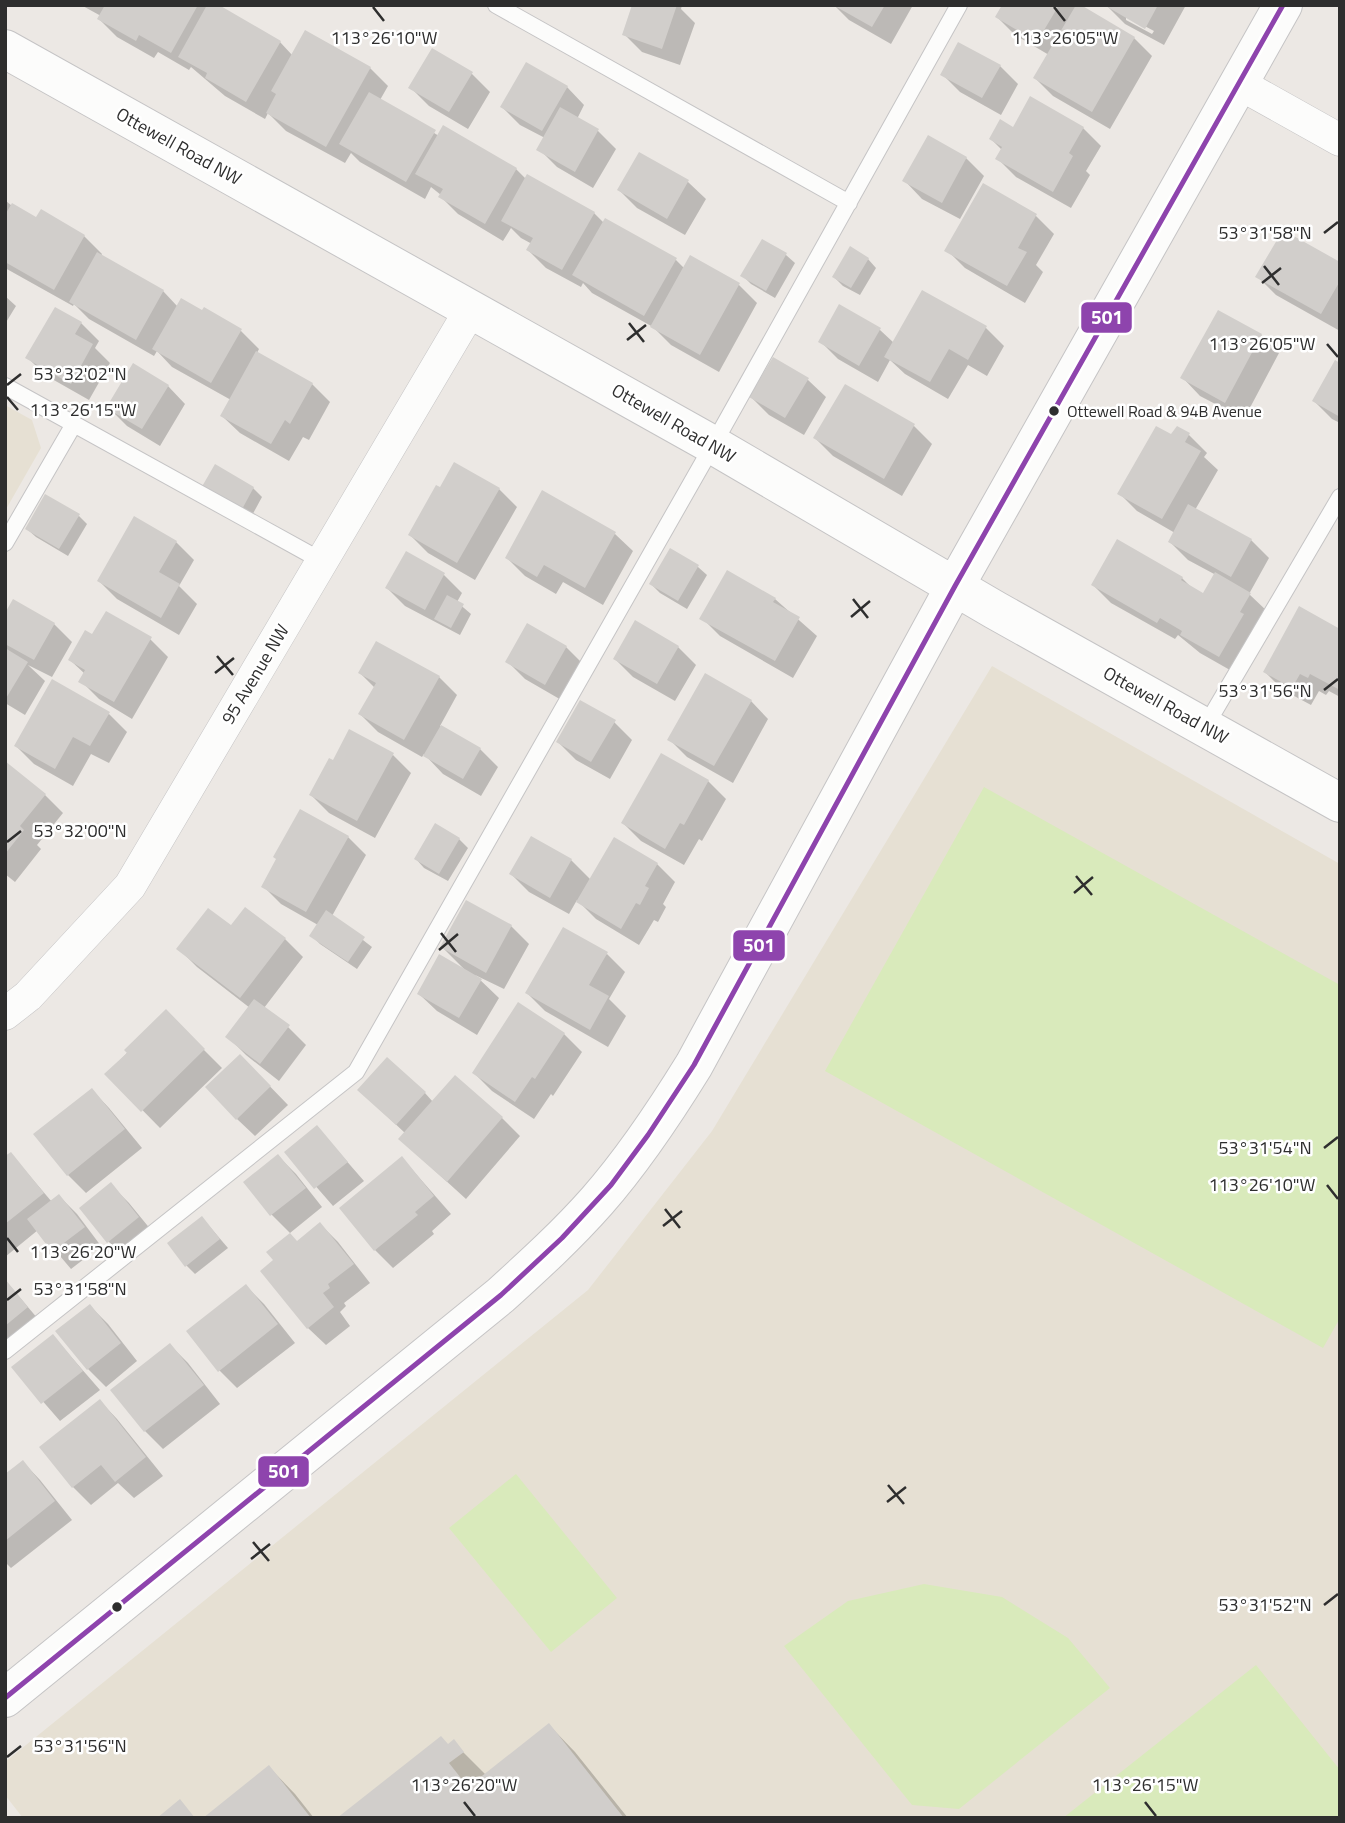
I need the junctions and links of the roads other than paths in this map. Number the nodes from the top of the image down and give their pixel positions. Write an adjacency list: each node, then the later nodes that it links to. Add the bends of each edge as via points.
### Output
1 (496, 5): 7 (lane)
2 (959, 5): 7 (lane)
3 (1283, 5): 5 (street)
4 (5, 49): 8 (street, Ottewell Road NW)
5 (1238, 83): 6 (street); 15 (street)
6 (1340, 140)
7 (849, 203): 11 (lane)
8 (471, 309): 11 (street, Ottewell Road NW); 14 (street, 95 Avenue NW)
9 (5, 386): 10 (lane)
10 (74, 424): 13 (lane); 14 (lane)
11 (713, 445): 15 (street, Ottewell Road NW); 19 (lane, via 355,1072)
12 (1340, 497): 16 (lane)
13 (5, 543)
14 (321, 561): 18 (street, 95 Avenue NW, via 130,886 28,996)
15 (955, 586): 16 (street, Ottewell Road NW); 20 (street, via 694,1065 598,1199 501,1295)
16 (1205, 727): 17 (street, Ottewell Road NW)
17 (1340, 803)
18 (5, 1014)
19 (5, 1351)
20 (5, 1698)

